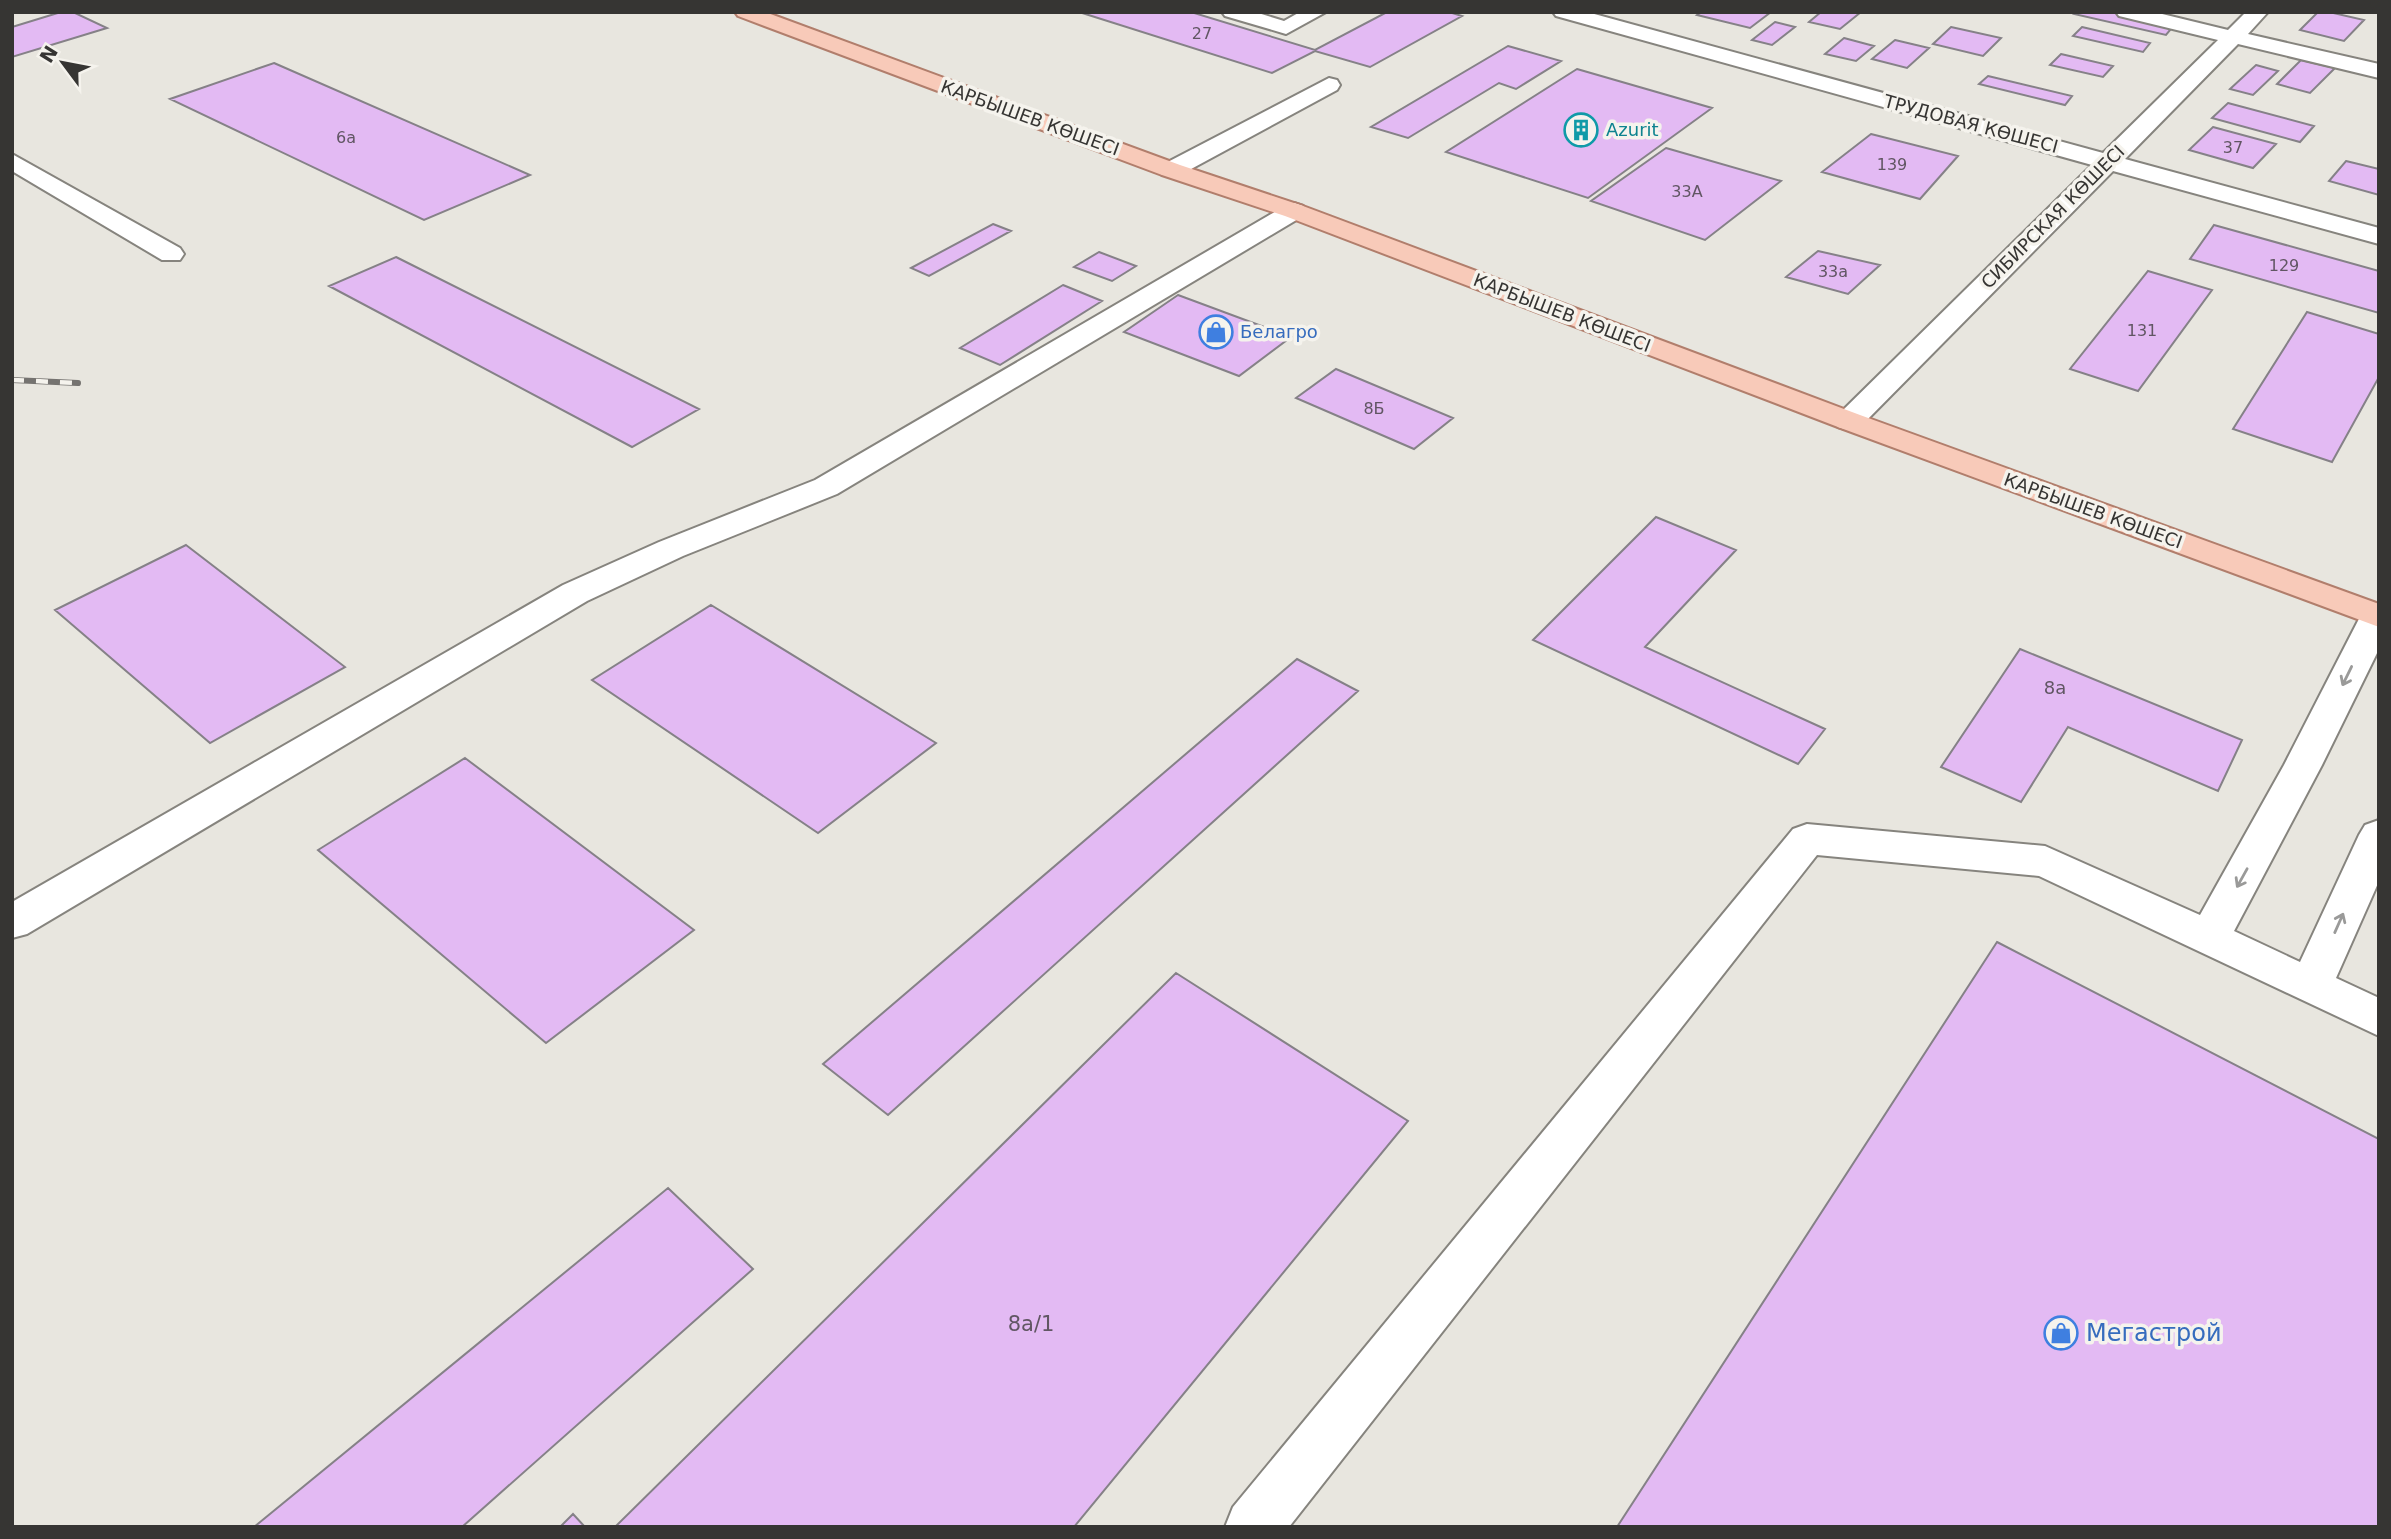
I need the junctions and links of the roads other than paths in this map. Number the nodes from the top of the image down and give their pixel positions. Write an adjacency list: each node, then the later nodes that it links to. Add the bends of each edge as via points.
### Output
1 (745, 12): 12 (main road, КАРБЫШЕВ КӨШЕСІ)
2 (1232, 12): 3 (street, via 1286,28)
3 (1316, 12)
4 (1563, 12): 11 (street, ТРУДОВАЯ КӨШЕСІ)
5 (2126, 12): 7 (street)
6 (2258, 12): 7 (street, СИБИРСКАЯ КӨШЕСІ)
7 (2233, 37): 8 (street); 11 (street, СИБИРСКАЯ КӨШЕСІ)
8 (2379, 71)
9 (1329, 85): 12 (street)
10 (12, 161): 15 (street)
11 (2108, 162): 14 (street, ТРУДОВАЯ КӨШЕСІ); 16 (street, СИБИРСКАЯ КӨШЕСІ)
12 (1171, 170): 13 (main road, КАРБЫШЕВ КӨШЕСІ)
13 (1294, 211): 16 (main road, КАРБЫШЕВ КӨШЕСІ); 19 (street, via 826,486 575,593)
14 (2379, 236)
15 (171, 254)
16 (1849, 421): 17 (main road, КАРБЫШЕВ КӨШЕСІ)
17 (2378, 615): 20 (street, one-way to 20)
18 (2379, 835): 21 (street, one-way to 18)
19 (12, 922)
20 (2210, 936): 21 (street); 23 (street, via 2045,861 1807,839)
21 (2311, 985): 22 (street)
22 (2379, 1018)
23 (1253, 1527)

